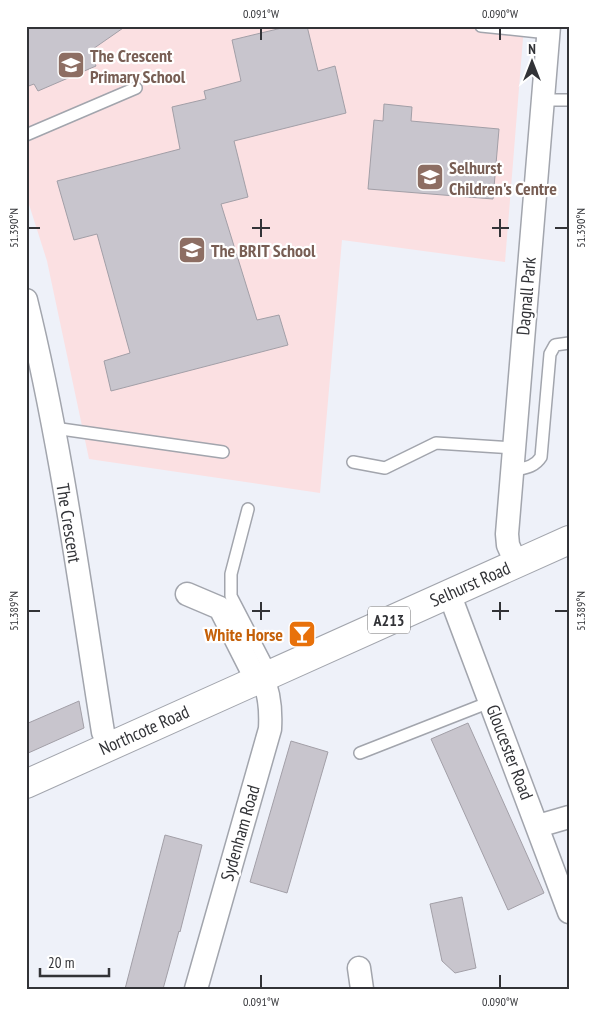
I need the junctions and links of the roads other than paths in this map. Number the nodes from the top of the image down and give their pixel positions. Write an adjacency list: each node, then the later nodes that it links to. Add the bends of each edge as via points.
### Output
1 (481, 26): 2 (lane)
2 (549, 30): 4 (street, Dagnall Park)
3 (136, 88): 6 (lane)
4 (543, 100): 5 (lane); 10 (street, Dagnall Park)
5 (569, 100)
6 (26, 135)
7 (26, 300): 9 (street, The Crescent)
8 (569, 343): 13 (lane, via 555,345 550,354 541,457 531,466)
9 (54, 428): 11 (lane); 21 (street, The Crescent, via 103,732)
10 (514, 448): 12 (lane, via 436,443 385,468); 13 (street, Dagnall Park)
11 (223, 452)
12 (353, 462)
13 (512, 471): 16 (street, Dagnall Park, via 507,534)
14 (248, 508): 19 (lane, via 231,574 231,596)
15 (569, 540): 16 (main road, Selhurst Road / A213)
16 (516, 563): 17 (main road, Selhurst Road / A213)
17 (449, 593): 19 (main road, Selhurst Road / A213); 20 (street, Gloucester Road)
18 (187, 594): 19 (street, Sydenham Road, via 220,608)
19 (263, 676): 21 (main road, Northcote Road / A213); 27 (street, Sydenham Road, via 268,689 270,729)
20 (490, 702): 22 (lane); 25 (street, Gloucester Road)
21 (109, 746): 23 (main road, Northcote Road / A213)
22 (360, 753)
23 (26, 784)
24 (569, 817): 25 (street)
25 (538, 826): 26 (street, Gloucester Road)
26 (569, 912)
27 (196, 989)

